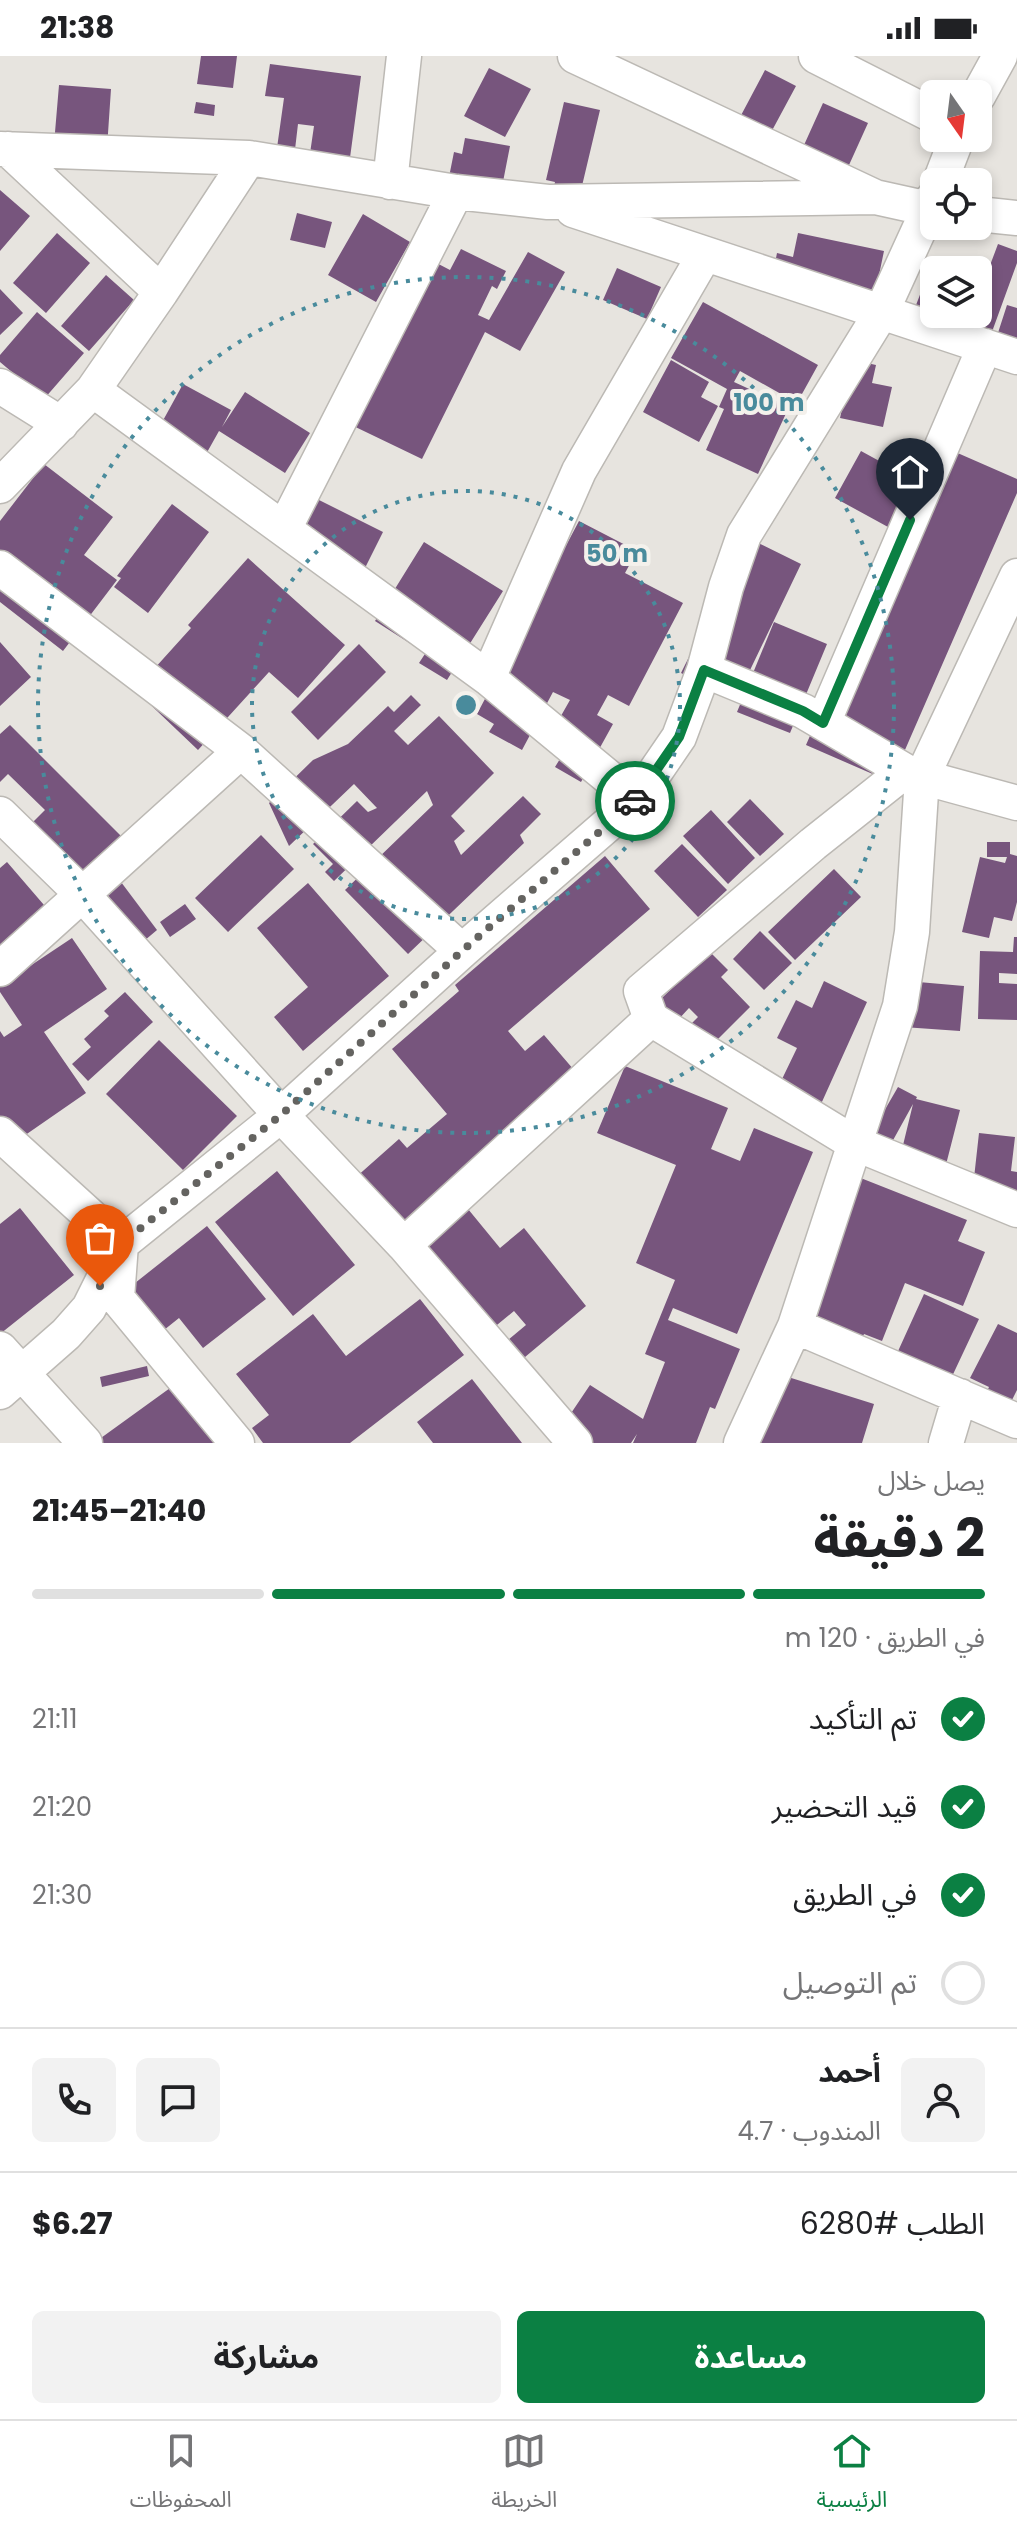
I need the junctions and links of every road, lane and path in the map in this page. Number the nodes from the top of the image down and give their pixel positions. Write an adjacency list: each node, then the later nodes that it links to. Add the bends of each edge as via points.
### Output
1 (404, 56): 9 (street)
2 (575, 56): 11 (street)
3 (816, 56): 6 (street)
4 (1000, 56): 5 (street)
5 (987, 80)
6 (920, 109)
7 (4, 149): 8 (street); 18 (street)
8 (249, 158): 9 (street); 18 (street)
9 (390, 182): 10 (street)
10 (456, 192): 13 (street); 26 (street)
11 (875, 197): 12 (street); 13 (street)
12 (920, 199)
13 (548, 202): 17 (street)
14 (992, 215): 15 (street)
15 (1017, 218)
16 (920, 230): 19 (street)
17 (705, 254): 19 (street); 30 (street, via 579,471)
18 (161, 292): 23 (street)
19 (881, 313): 20 (street); 29 (street, via 744,535)
20 (985, 346): 21 (street); 31 (street)
21 (1017, 357)
22 (0, 386): 24 (street)
23 (93, 390): 24 (street); 26 (street)
24 (61, 424): 25 (street)
25 (0, 486)
26 (284, 529): 30 (street)
27 (0, 568): 32 (street)
28 (1017, 576): 33 (street)
29 (704, 670): 31 (street); 34 (street, via 679,737)
30 (488, 678): 34 (street)
31 (823, 723): 33 (street)
32 (241, 751): 37 (street); 38 (street)
33 (913, 774): 35 (street); 40 (street, via 813,844 641,991); 43 (street, via 912,932 900,1006)
34 (636, 800): 38 (street)
35 (1017, 803)
36 (0, 814): 37 (street)
37 (81, 893): 39 (street); 41 (street)
38 (462, 951): 41 (street)
39 (0, 969)
40 (651, 1019): 43 (street); 46 (street)
41 (281, 1115): 45 (street); 46 (street)
42 (0, 1134): 45 (street)
43 (854, 1143): 44 (street); 47 (street)
44 (1017, 1210)
45 (121, 1244): 48 (street, via 89,1308 66,1334); 52 (street, via 117,1298)
46 (404, 1245): 53 (street)
47 (795, 1326): 49 (street); 54 (street)
48 (8, 1371): 51 (street)
49 (960, 1396): 50 (street); 55 (street)
50 (1017, 1421)
51 (85, 1443)
52 (237, 1443)
53 (575, 1443)
54 (741, 1443)
55 (946, 1443)

